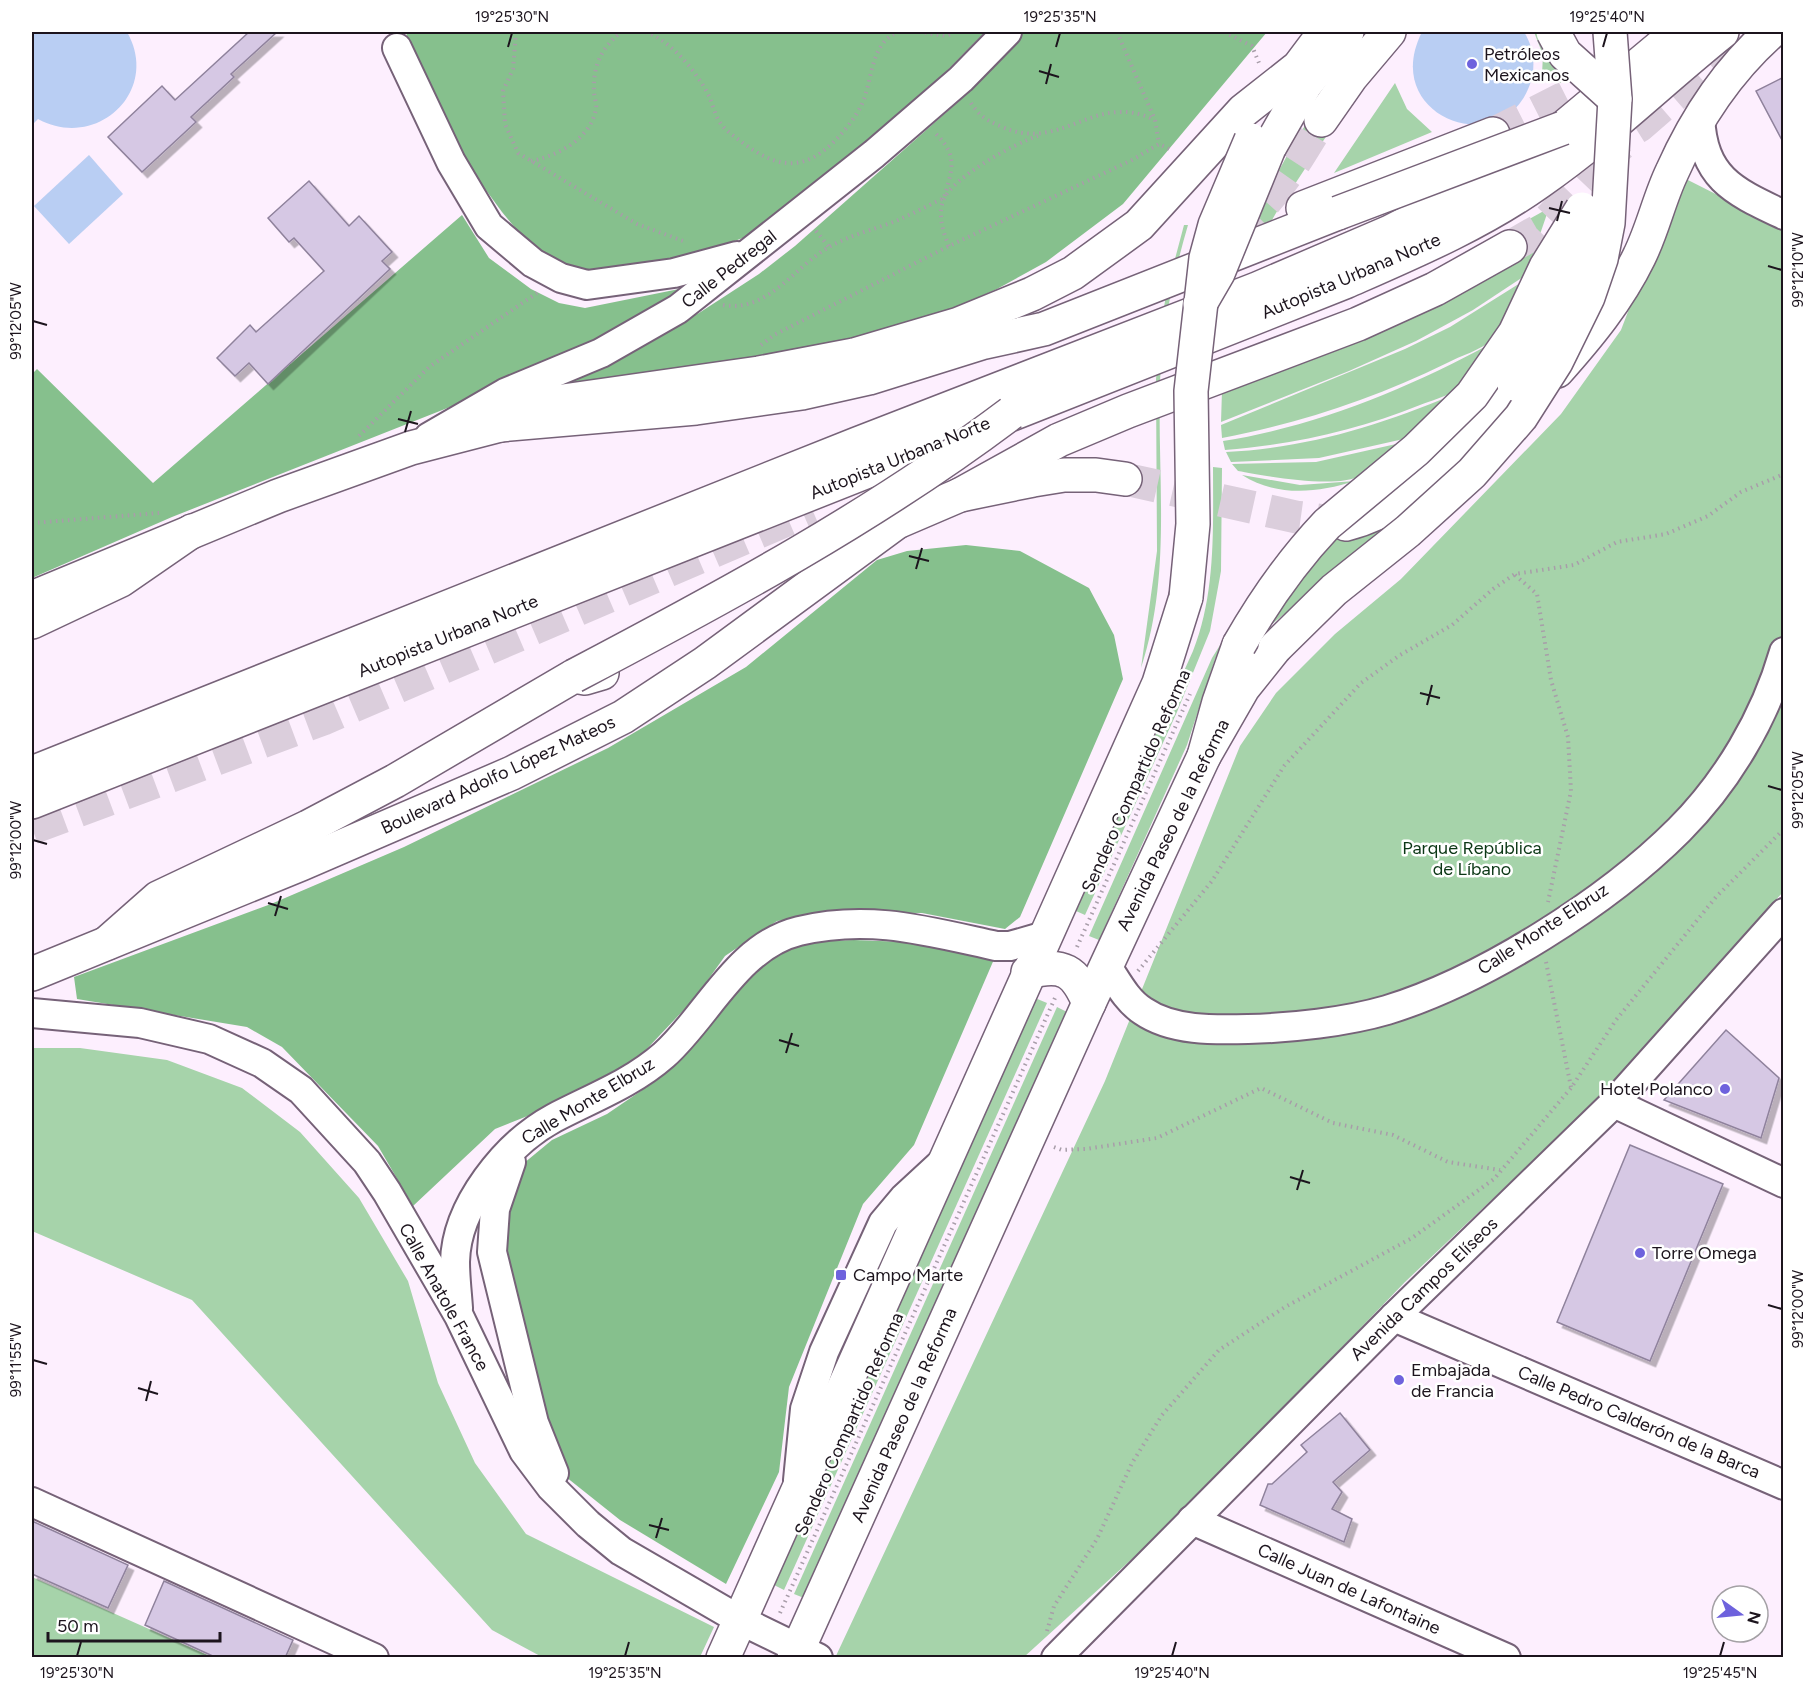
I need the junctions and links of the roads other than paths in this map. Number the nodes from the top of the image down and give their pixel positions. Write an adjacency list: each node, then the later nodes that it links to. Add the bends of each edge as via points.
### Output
1 (1007, 32): 20 (street, Calle Pedregal, via 918,117)
2 (1389, 32): 13 (main road)
3 (1553, 32): 11 (main road, bridge, via 1565,54)
4 (1610, 32): 11 (main road, Avenida Paseo de la Reforma, bridge)
5 (1678, 32): 14 (main road, Autopista Urbana Norte, bridge)
6 (1722, 32): 24 (main road, Autopista Urbana Norte, bridge, via 1538,183 1457,230 1345,282)
7 (1771, 32): 12 (main road, via 1740,62)
8 (1337, 34): 10 (main road); 21 (main road, bridge, via 1274,138 1218,273)
9 (397, 48): 20 (street, via 452,162 489,226 533,262 561,278 587,285 674,273)
10 (1295, 70): 21 (main road, bridge, via 1251,140 1215,225); 25 (main road, via 1243,111 1139,225 1073,273 996,310 854,355 747,375 542,404)
11 (1615, 99): 16 (main road, Avenida Paseo de la Reforma, bridge)
12 (1700, 117): 18 (street, via 1705,153 1721,179 1742,195); 23 (main road, bridge, via 1671,172 1651,229 1623,287 1604,316)
13 (1321, 120)
14 (1563, 128): 22 (main road, bridge, via 1044,329); 39 (main road, Autopista Urbana Norte, bridge, via 1480,186 1443,206 1257,289 846,448)
15 (1493, 134): 22 (main road, via 1109,282)
16 (1610, 152): 17 (main road); 23 (main road, Avenida Paseo de la Reforma, bridge, via 1608,223 1601,259 1571,333)
17 (1582, 209): 23 (main road, bridge, via 1560,293); 38 (main road, bridge, via 1546,267 1515,333 1494,366 1445,423 1310,542 1272,591 1239,645)
18 (1784, 215)
19 (1510, 247): 28 (main road, via 1435,289 1358,324 1059,441)
20 (741, 255): 26 (street, Calle Pedregal, via 678,309 601,353 505,393)
21 (1200, 304): 42 (main road, bridge, via 1191,391 1191,560 1179,625 1159,682)
22 (981, 343): 25 (main road, via 869,378 802,393 631,415)
23 (1527, 387): 31 (main road, via 1412,492 1368,518); 38 (main road, Avenida Paseo de la Reforma, bridge, via 1510,431 1472,473 1334,590 1275,648 1243,688)
24 (1011, 413): 32 (main road, bridge, via 902,491); 40 (main road, Autopista Urbana Norte, bridge)
25 (500, 425): 26 (main road)
26 (411, 448): 29 (main road)
27 (1125, 479): 28 (main road, via 1064,475)
28 (960, 495): 30 (main road, Boulevard Adolfo López Mateos)
29 (179, 521): 33 (main road); 34 (main road, via 121,580)
30 (897, 522): 35 (main road, via 862,532); 43 (main road, Boulevard Adolfo López Mateos, via 705,663 623,717 512,773)
31 (1346, 524)
32 (735, 591): 35 (main road, bridge); 37 (main road, bridge)
33 (32, 598)
34 (32, 622)
35 (689, 630): 37 (main road, via 616,668 594,676)
36 (1784, 652): 46 (street, Calle Monte Elbruz, via 1753,728 1723,777 1678,831 1645,860 1540,936 1482,970 1385,1011 1299,1025 1228,1030 1159,1020 1143,1012)
37 (573, 676): 43 (main road, via 395,781 158,898)
38 (1204, 756): 46 (main road, Avenida Paseo de la Reforma)
39 (32, 773)
40 (32, 802)
41 (1784, 913): 49 (street, Avenida Campos Elíseos)
42 (1046, 936): 44 (main road); 50 (street, Calle Monte Elbruz, via 996,946 885,924 797,931 748,959 683,1035 645,1070)
43 (108, 943): 45 (main road, Boulevard Adolfo López Mateos)
44 (1028, 972): 47 (main road, via 1049,967 1067,971 1081,983); 58 (main road)
45 (32, 974)
46 (1114, 978): 47 (main road, Avenida Paseo de la Reforma)
47 (1089, 1003): 60 (main road, Avenida Paseo de la Reforma)
48 (32, 1013): 52 (street, Calle Anatole France, via 140,1023 209,1039 281,1075 332,1121 367,1162)
49 (1614, 1103): 51 (street); 53 (street, Avenida Campos Elíseos)
50 (525, 1137): 52 (street, Calle Monte Elbruz, via 488,1176 468,1213 455,1261); 56 (street, via 500,1186 492,1222 492,1252 534,1424)
51 (1784, 1183)
52 (459, 1316): 56 (street, Calle Anatole France, via 524,1451)
53 (1395, 1317): 54 (street, Calle Pedro Calderón de la Barca); 57 (street, Avenida Campos Elíseos)
54 (1784, 1485)
55 (32, 1502): 61 (street)
56 (568, 1504): 58 (street, Calle Anatole France, via 621,1551)
57 (1192, 1520): 59 (street, Avenida Campos Elíseos); 63 (street, Calle Juan de Lafontaine)
58 (740, 1620): 60 (street, Calle Anatole France); 62 (main road)
59 (1051, 1647)
60 (804, 1654)
61 (374, 1658)
62 (723, 1658)
63 (1506, 1658)

